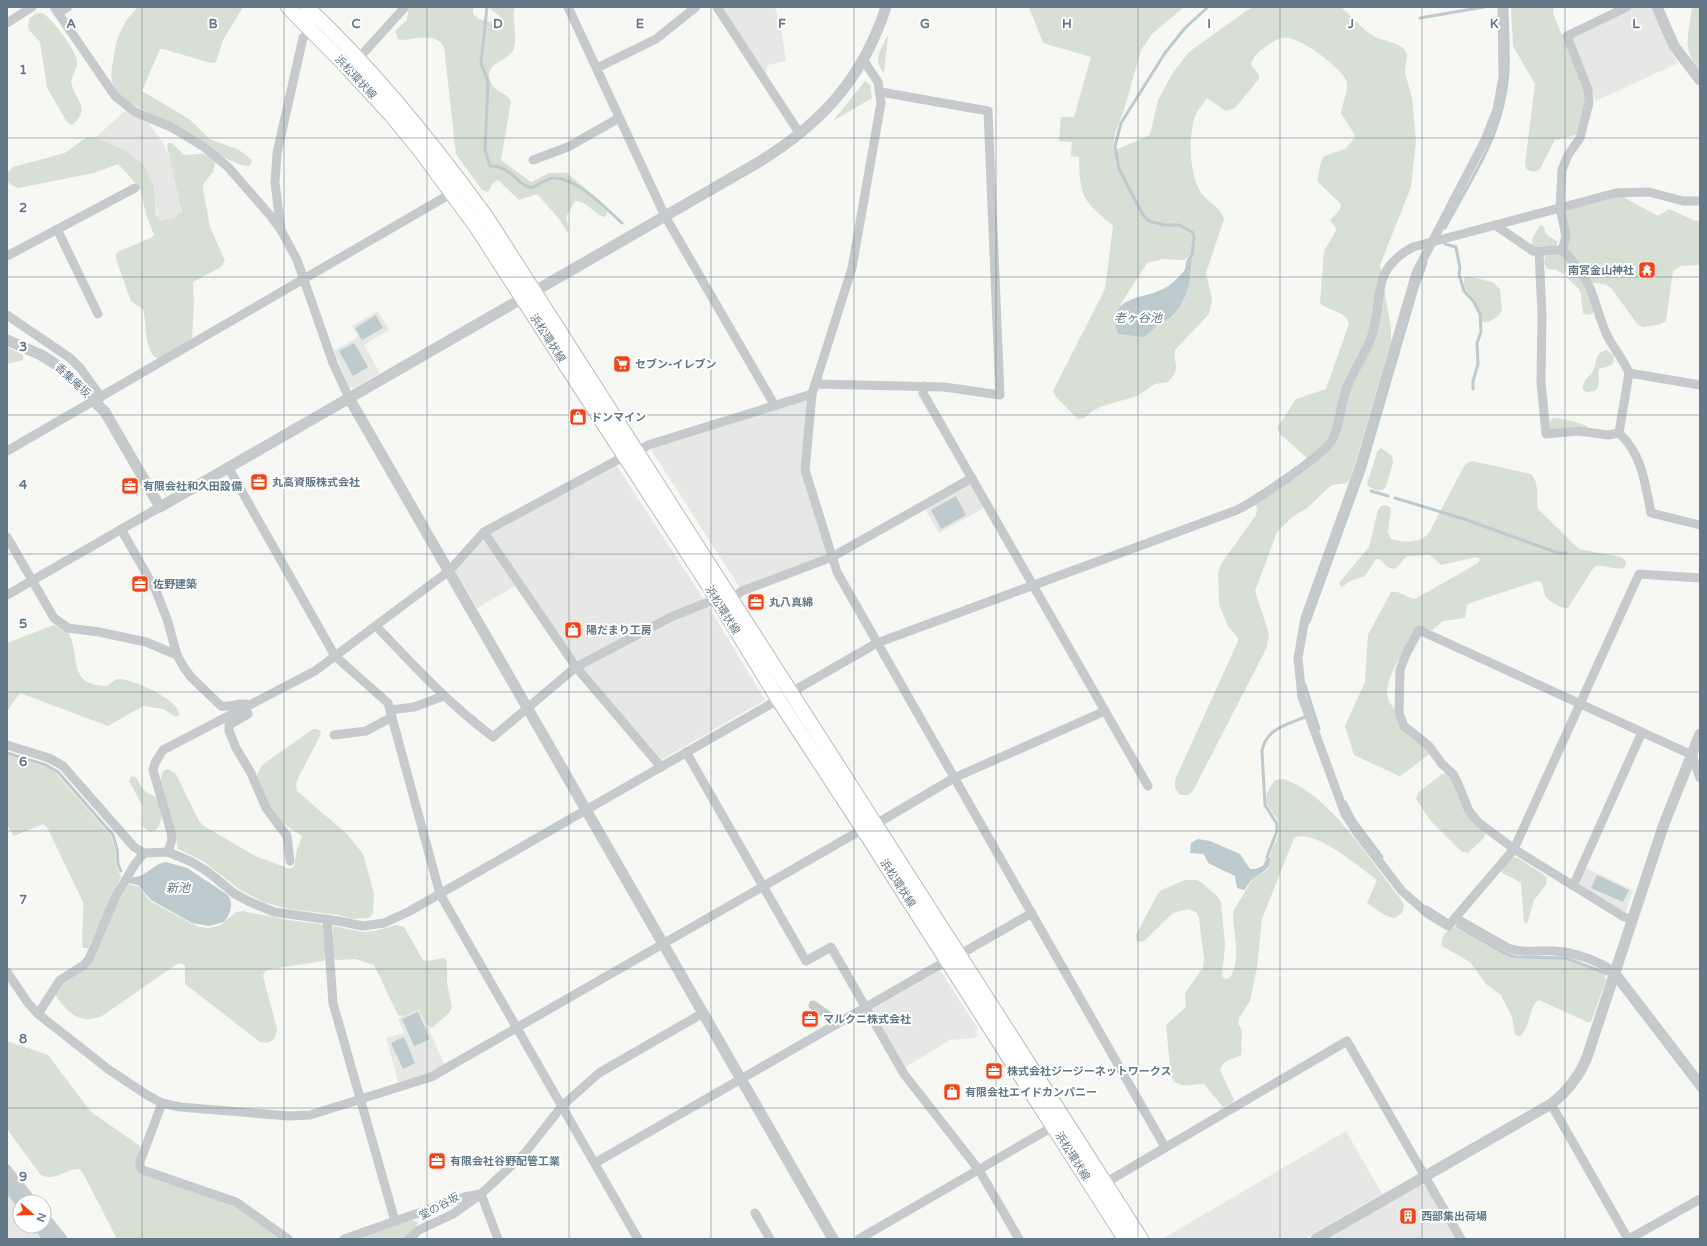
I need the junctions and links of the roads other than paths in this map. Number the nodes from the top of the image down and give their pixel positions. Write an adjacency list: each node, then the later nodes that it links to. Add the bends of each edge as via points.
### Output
1 (32, 7): 14 (street)
2 (68, 7): 13 (street)
3 (288, 7): 15 (main road, 浜松環状線)
4 (306, 7): 16 (main road, 浜松環状線)
5 (405, 7): 16 (street)
6 (568, 7): 18 (street)
7 (696, 7): 18 (street, via 656,39)
8 (716, 7): 22 (street)
9 (886, 7): 17 (street)
10 (1502, 7): 32 (street, via 1503,77 1497,110 1485,140)
11 (1627, 7): 27 (street, via 1567,36 1588,90 1589,103 1577,144 1564,162 1560,183)
12 (1657, 7): 19 (street, via 1674,46)
13 (56, 10): 31 (street, via 115,96 135,112 171,127 216,157 250,190)
14 (7, 23)
15 (312, 30): 25 (main road, 浜松環状線, via 391,115); 31 (street, via 303,38 277,153 275,184)
16 (358, 59): 37 (main road, 浜松環状線, via 462,183 487,218)
17 (864, 61): 20 (street, via 873,72); 22 (street, via 835,101)
18 (597, 68): 21 (street)
19 (1700, 80)
20 (881, 92): 42 (street, via 852,268); 44 (street, via 988,111 1000,396)
21 (620, 118): 23 (street, via 568,147); 28 (street)
22 (800, 134): 28 (street, via 760,162)
23 (533, 160)
24 (135, 188): 30 (street)
25 (452, 193): 36 (street); 37 (main road, 浜松環状線)
26 (1700, 201): 27 (street, via 1683,202 1660,194 1627,191)
27 (1560, 208): 29 (street); 33 (street, via 1566,236)
28 (665, 216): 37 (street); 48 (street)
29 (1495, 225): 32 (street); 34 (street, via 1522,245)
30 (57, 229): 35 (street); 38 (street)
31 (281, 230): 36 (street)
32 (1432, 241): 64 (street, via 1402,253 1385,271 1380,283 1373,332 1345,392 1336,433 1327,447 1257,499 1237,510); 101 (street, via 1416,273 1359,468 1304,618 1299,644 1298,671 1306,710 1340,803 1351,824 1410,900 1448,926)
33 (1562, 251): 34 (street); 41 (street, via 1586,278 1594,294 1605,332 1624,360)
34 (1539, 252): 49 (street, via 1542,314 1541,381 1546,434 1578,431 1608,435)
35 (7, 256)
36 (305, 279): 46 (street, via 333,362); 47 (street)
37 (529, 294): 46 (street); 51 (main road, 浜松環状線); 52 (main road, 浜松環状線)
38 (98, 314)
39 (7, 315): 47 (street, via 70,358 81,369)
40 (7, 340): 47 (street, 香集庵坂, via 54,363)
41 (1629, 373): 43 (street); 49 (street)
42 (815, 384): 44 (street); 45 (street)
43 (1700, 385)
44 (924, 386): 54 (street, via 923,393)
45 (812, 394): 48 (street); 60 (street, via 805,470)
46 (349, 398): 53 (street); 61 (street)
47 (98, 399): 50 (street); 55 (street, 香集庵坂)
48 (775, 406): 51 (street, via 648,445)
49 (1619, 433): 56 (street, via 1635,450 1651,513)
50 (7, 451)
51 (638, 452): 67 (main road, 浜松環状線)
52 (625, 456): 58 (street); 66 (main road, 浜松環状線)
53 (228, 467): 55 (street); 71 (street)
54 (972, 478): 60 (street); 64 (street)
55 (160, 506): 57 (street)
56 (1700, 525)
57 (121, 529): 63 (street); 70 (street, via 156,592 167,618)
58 (484, 532): 61 (street); 72 (street)
59 (7, 537): 63 (street)
60 (832, 557): 67 (street, via 742,591); 69 (street, via 837,572)
61 (449, 571): 68 (street); 78 (street)
62 (1700, 578): 76 (street, via 1639,574)
63 (32, 581): 65 (street); 70 (street, via 54,618 68,628 146,642)
64 (1033, 585): 69 (street); 79 (street)
65 (7, 595)
66 (716, 597): 72 (street, via 673,616); 75 (main road, 浜松環状線)
67 (732, 598): 73 (main road, 浜松環状線)
68 (376, 626): 71 (street); 74 (street)
69 (877, 642): 73 (street); 88 (street)
70 (177, 655): 77 (street, via 191,677 221,706 238,703)
71 (335, 656): 77 (street, via 315,671); 80 (street, via 388,703)
72 (576, 667): 78 (street); 87 (street)
73 (792, 692): 75 (street); 92 (main road, 浜松環状線)
74 (444, 696): 78 (street, via 493,737); 80 (street)
75 (778, 699): 85 (street); 92 (main road, 浜松環状線)
76 (1580, 703): 81 (street); 93 (street); 93 (street, via 1419,630 1406,654 1399,678 1401,722 1429,746 1453,774 1473,817)
77 (247, 706): 94 (street, via 174,743 158,756 154,778 171,832 172,839); 96 (street, via 248,714 229,725 229,731 266,808 287,836)
78 (527, 708): 91 (street)
79 (1105, 711): 88 (street); 90 (street)
80 (391, 713): 83 (street, via 366,731); 99 (street)
81 (1642, 732): 86 (street); 97 (street)
82 (1700, 734): 86 (street)
83 (334, 735)
84 (7, 745): 95 (street, via 48,758 63,766 126,839)
85 (686, 752): 87 (street); 98 (street)
86 (1692, 755): 89 (street); 103 (street, via 1666,818)
87 (660, 767): 91 (street)
88 (954, 778): 92 (street); 100 (street)
89 (1700, 778)
90 (1148, 786)
91 (586, 810): 99 (street); 104 (street)
92 (869, 826): 98 (street); 105 (main road, 浜松環状線)
93 (1514, 849): 97 (street); 101 (street)
94 (168, 852): 95 (street); 102 (street, via 200,866 235,894 261,907 288,914)
95 (144, 853): 111 (street, via 115,898 89,959 60,980)
96 (290, 862)
97 (1573, 886): 103 (street)
98 (764, 887): 104 (street); 109 (street, via 806,961 831,947)
99 (440, 894): 102 (street, via 395,919 374,926); 113 (street)
100 (1032, 913): 105 (street); 121 (street)
101 (1455, 918): 107 (street, via 1518,952 1567,952 1605,965)
102 (327, 919): 116 (street, via 333,1003)
103 (1632, 920): 107 (street)
104 (663, 944): 110 (street); 113 (street)
105 (954, 958): 109 (street); 120 (main road, 浜松環状線); 126 (main road, 浜松環状線)
106 (7, 972): 111 (street)
107 (1615, 972): 115 (street); 118 (street, via 1584,1066 1568,1090)
108 (813, 1005): 112 (street, via 834,1020)
109 (866, 1008): 112 (street); 124 (street, via 904,1074)
110 (703, 1013): 114 (street); 119 (street, 堂の谷坂, via 599,1073)
111 (38, 1014): 117 (street, via 108,1069 146,1096)
112 (836, 1025): 114 (street)
113 (517, 1028): 116 (street, via 430,1077); 119 (street)
114 (741, 1079): 122 (street); 140 (street)
115 (1700, 1083)
116 (361, 1100): 117 (street, via 310,1115 296,1116); 131 (street)
117 (162, 1103): 134 (street, via 140,1167 236,1202)
118 (1550, 1104): 125 (street); 147 (street)
119 (562, 1106): 122 (street); 128 (street, 堂の谷坂, via 525,1153)
120 (1054, 1126): 124 (street); 143 (main road, 浜松環状線)
121 (1165, 1147): 125 (street, via 1347,1041); 126 (street)
122 (595, 1163): 138 (street)
123 (7, 1169): 127 (street)
124 (979, 1170): 141 (street); 142 (street)
125 (1425, 1176): 145 (street); 146 (street)
126 (1105, 1183): 144 (main road, 浜松環状線)
127 (27, 1194)
128 (481, 1194): 131 (street, via 464,1197); 136 (street, 堂の谷坂, via 453,1214 419,1230); 137 (street)
129 (1700, 1198): 147 (street)
130 (755, 1213): 139 (street)
131 (395, 1221): 135 (street)
132 (52, 1225): 133 (street)
133 (63, 1239)
134 (288, 1239)
135 (344, 1239)
136 (409, 1239)
137 (498, 1239)
138 (638, 1239)
139 (770, 1239)
140 (833, 1239)
141 (859, 1239)
142 (1019, 1239)
143 (1125, 1239)
144 (1141, 1239)
145 (1316, 1239)
146 (1461, 1239)
147 (1629, 1239)

